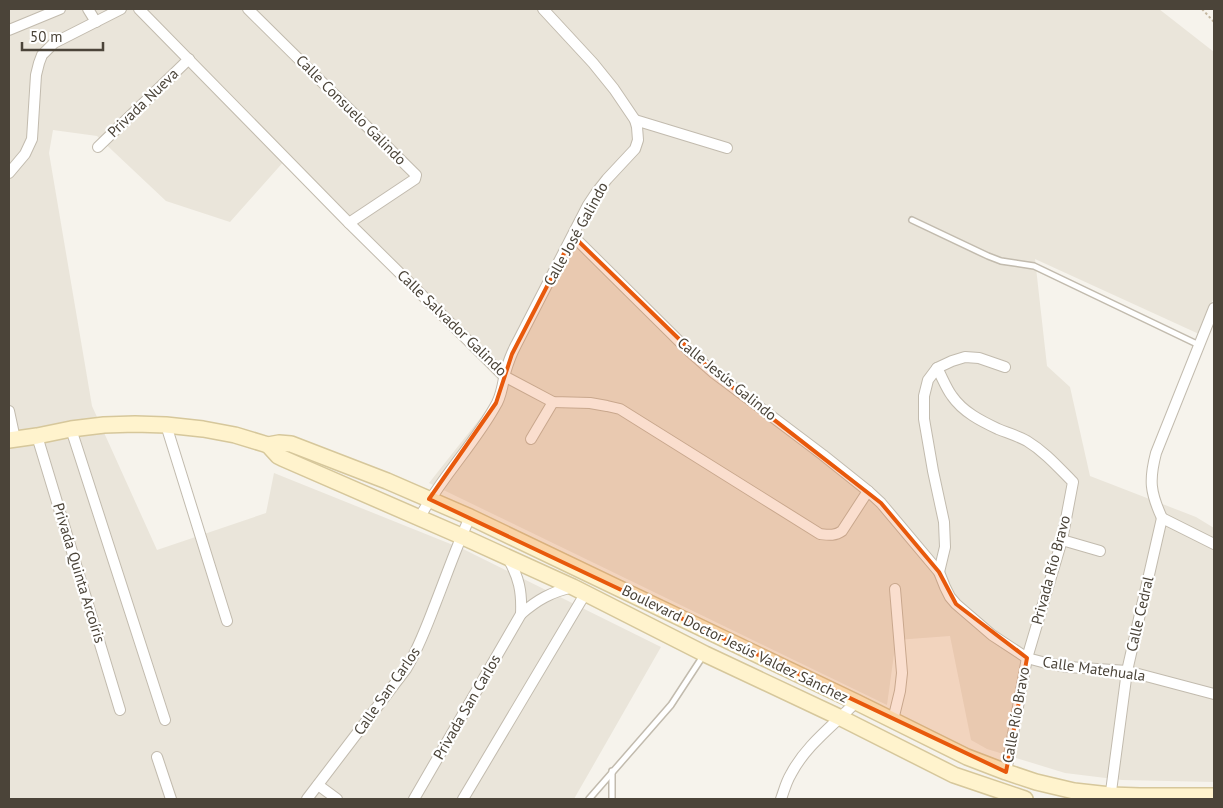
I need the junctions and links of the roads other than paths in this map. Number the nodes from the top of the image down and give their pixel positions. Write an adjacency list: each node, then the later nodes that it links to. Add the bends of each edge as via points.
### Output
1 (60, 9): 8 (street)
2 (88, 9): 7 (street)
3 (121, 9): 7 (street)
4 (139, 9): 9 (street, Calle Salvador Galindo)
5 (248, 9): 15 (street, Calle Consuelo Galindo, via 416,175)
6 (543, 9): 10 (street, via 614,89)
7 (96, 22): 13 (street, via 54,43 42,55 36,75 32,139 25,154)
8 (9, 30)
9 (189, 59): 11 (street, Privada Nueva); 15 (street, Calle Salvador Galindo)
10 (635, 120): 12 (street); 16 (street, Calle José Galindo, via 638,134 635,150 596,193)
11 (98, 147)
12 (727, 148)
13 (9, 173)
14 (912, 220): 18 (lane, via 994,259 1034,266)
15 (349, 223): 21 (street, Calle Salvador Galindo)
16 (573, 236): 21 (street, Calle José Galindo, via 516,344); 30 (street, Calle Jesús Galindo, via 708,368)
17 (1214, 308): 18 (street)
18 (1199, 345): 34 (street, via 1152,468 1152,491)
19 (1005, 367): 20 (street, via 965,357)
20 (938, 368): 36 (street, Privada Río Bravo, via 951,394 969,414 1035,446 1073,482); 40 (street, via 928,380 924,419 944,522)
21 (504, 376): 22 (street, Calle Salvador Galindo); 31 (street, Calle José Galindo, via 496,404 469,447)
22 (553, 402): 28 (street); 30 (street, Calle Salvador Galindo, via 620,410 820,534 830,536 842,531)
23 (9, 411): 27 (street)
24 (166, 425): 25 (main road, Boulevard Doctor Jesús Valdez Sánchez, via 104,425); 29 (main road, Boulevard Doctor Jesús Valdez Sánchez, via 235,435); 44 (street)
25 (71, 429): 26 (main road, Boulevard Doctor Jesús Valdez Sánchez); 52 (street)
26 (37, 436): 27 (main road, Boulevard Doctor Jesús Valdez Sánchez); 50 (street, Privada Quinta Arcoíris)
27 (12, 439)
28 (531, 439)
29 (268, 445): 31 (main road, Boulevard Doctor Jesús Valdez Sánchez, via 291,444); 32 (main road, Boulevard Doctor Jesús Valdez Sánchez, via 282,458)
30 (868, 491): 40 (street, Calle Matehuala)
31 (429, 499): 32 (street, Calle José Galindo); 33 (main road, Boulevard Doctor Jesús Valdez Sánchez)
32 (420, 517): 35 (main road, Boulevard Doctor Jesús Valdez Sánchez)
33 (470, 517): 35 (street, Calle San Carlos); 49 (main road, Boulevard Doctor Jesús Valdez Sánchez)
34 (1162, 518): 37 (street); 47 (street, Calle Cedral)
35 (461, 536): 39 (main road, Boulevard Doctor Jesús Valdez Sánchez); 57 (street, Calle San Carlos, via 414,657)
36 (1062, 540): 38 (street); 46 (street, Privada Río Bravo)
37 (1214, 544)
38 (1100, 552)
39 (508, 558): 42 (main road, Boulevard Doctor Jesús Valdez Sánchez); 43 (street, via 520,584)
40 (939, 572): 46 (street, Calle Matehuala, via 944,587 956,604 992,635)
41 (896, 589): 53 (street, via 902,673)
42 (579, 590): 43 (street, Privada San Carlos, via 558,591 545,596); 45 (main road, Boulevard Doctor Jesús Valdez Sánchez); 64 (street)
43 (521, 614): 63 (street, Privada San Carlos)
44 (227, 621)
45 (705, 654): 51 (main road, Boulevard Doctor Jesús Valdez Sánchez); 55 (lane, via 671,705)
46 (1027, 658): 47 (street, Calle Matehuala, via 1068,667); 56 (street, Calle Río Bravo)
47 (1127, 671): 48 (street, Calle Matehuala); 59 (street, Calle Cedral)
48 (1214, 694)
49 (856, 702): 51 (street); 53 (main road, Boulevard Doctor Jesús Valdez Sánchez)
50 (120, 710)
51 (841, 718): 67 (street, via 800,759); 68 (main road, Boulevard Doctor Jesús Valdez Sánchez, via 954,775)
52 (166, 720)
53 (893, 720): 56 (main road, Boulevard Doctor Jesús Valdez Sánchez, via 967,757)
54 (157, 757): 60 (street)
55 (612, 771): 65 (lane); 66 (lane)
56 (1006, 772): 59 (main road, Boulevard Doctor Jesús Valdez Sánchez, via 1036,782)
57 (318, 785): 61 (street, Calle San Carlos); 62 (street)
58 (1214, 796): 59 (main road, Boulevard Doctor Jesús Valdez Sánchez)
59 (1110, 797)
60 (171, 799)
61 (307, 799)
62 (337, 799)
63 (414, 799)
64 (463, 799)
65 (589, 799)
66 (612, 799)
67 (781, 799)
68 (1026, 799)

